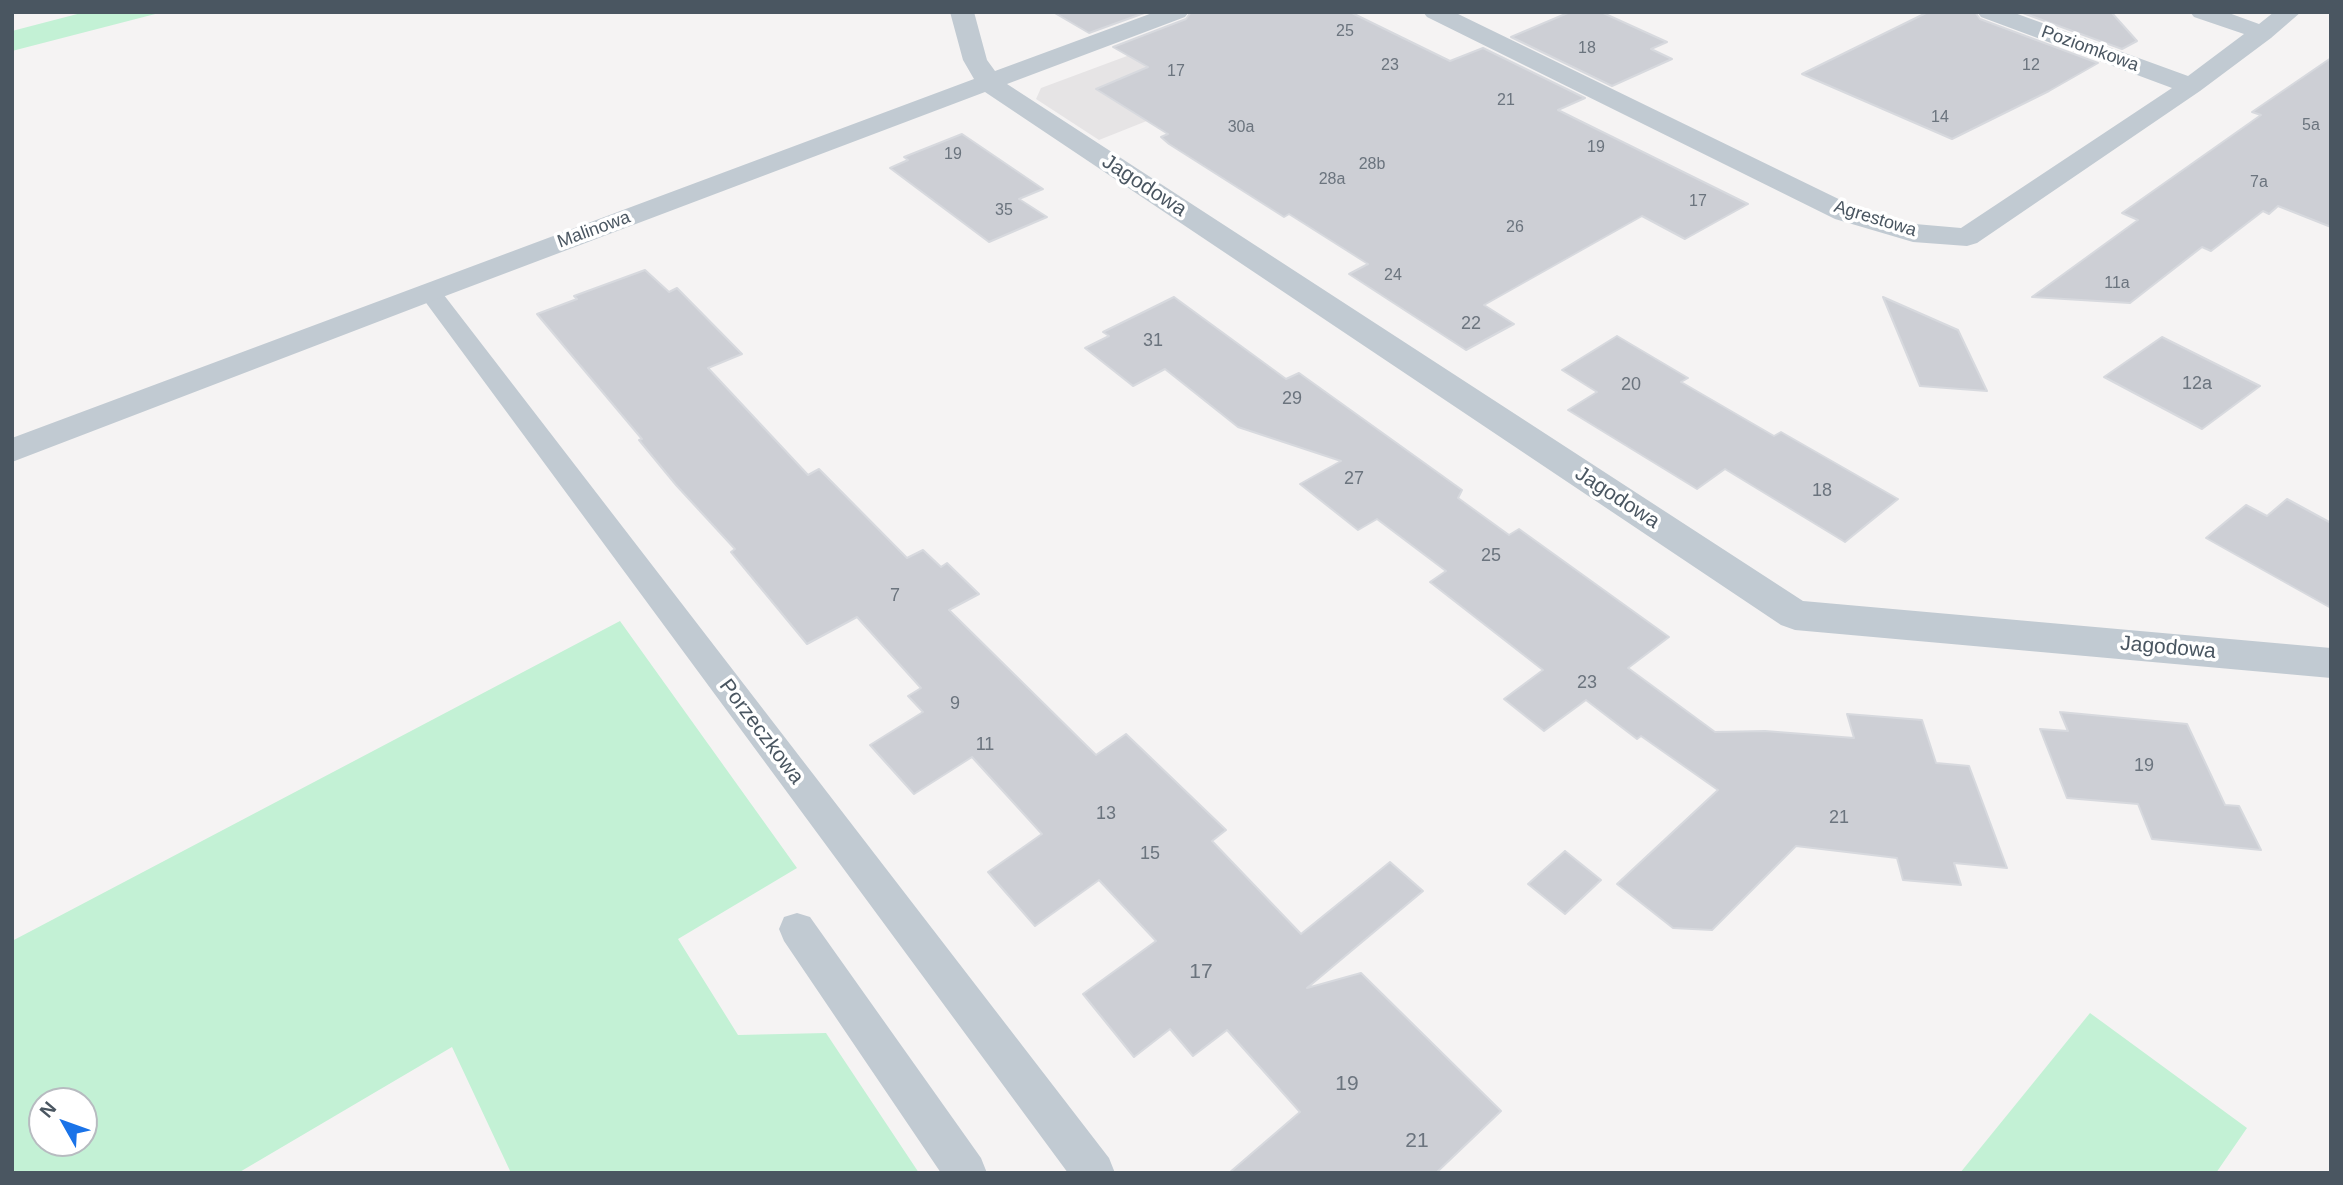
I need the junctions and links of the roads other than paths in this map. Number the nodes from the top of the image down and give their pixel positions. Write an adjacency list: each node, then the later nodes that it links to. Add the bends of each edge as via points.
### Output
1 (962, 12): 8 (street, via 975,60)
2 (1177, 12): 8 (street, Malinowa)
3 (1435, 12): 9 (street, Agrestowa, via 1845,213 1913,233 1967,237)
4 (1989, 12): 9 (street, Poziomkowa)
5 (2202, 12): 7 (street)
6 (2289, 12): 7 (street, Agrestowa)
7 (2263, 33): 9 (street, Agrestowa)
8 (990, 84): 10 (street, Malinowa); 12 (street, Jagodowa, via 1795,615)
9 (2191, 86)
10 (429, 291): 11 (street, Malinowa); 15 (lane, Porzeczkowa)
11 (12, 451)
12 (2331, 663)
13 (797, 929): 14 (lane)
14 (965, 1173)
15 (1094, 1173)

